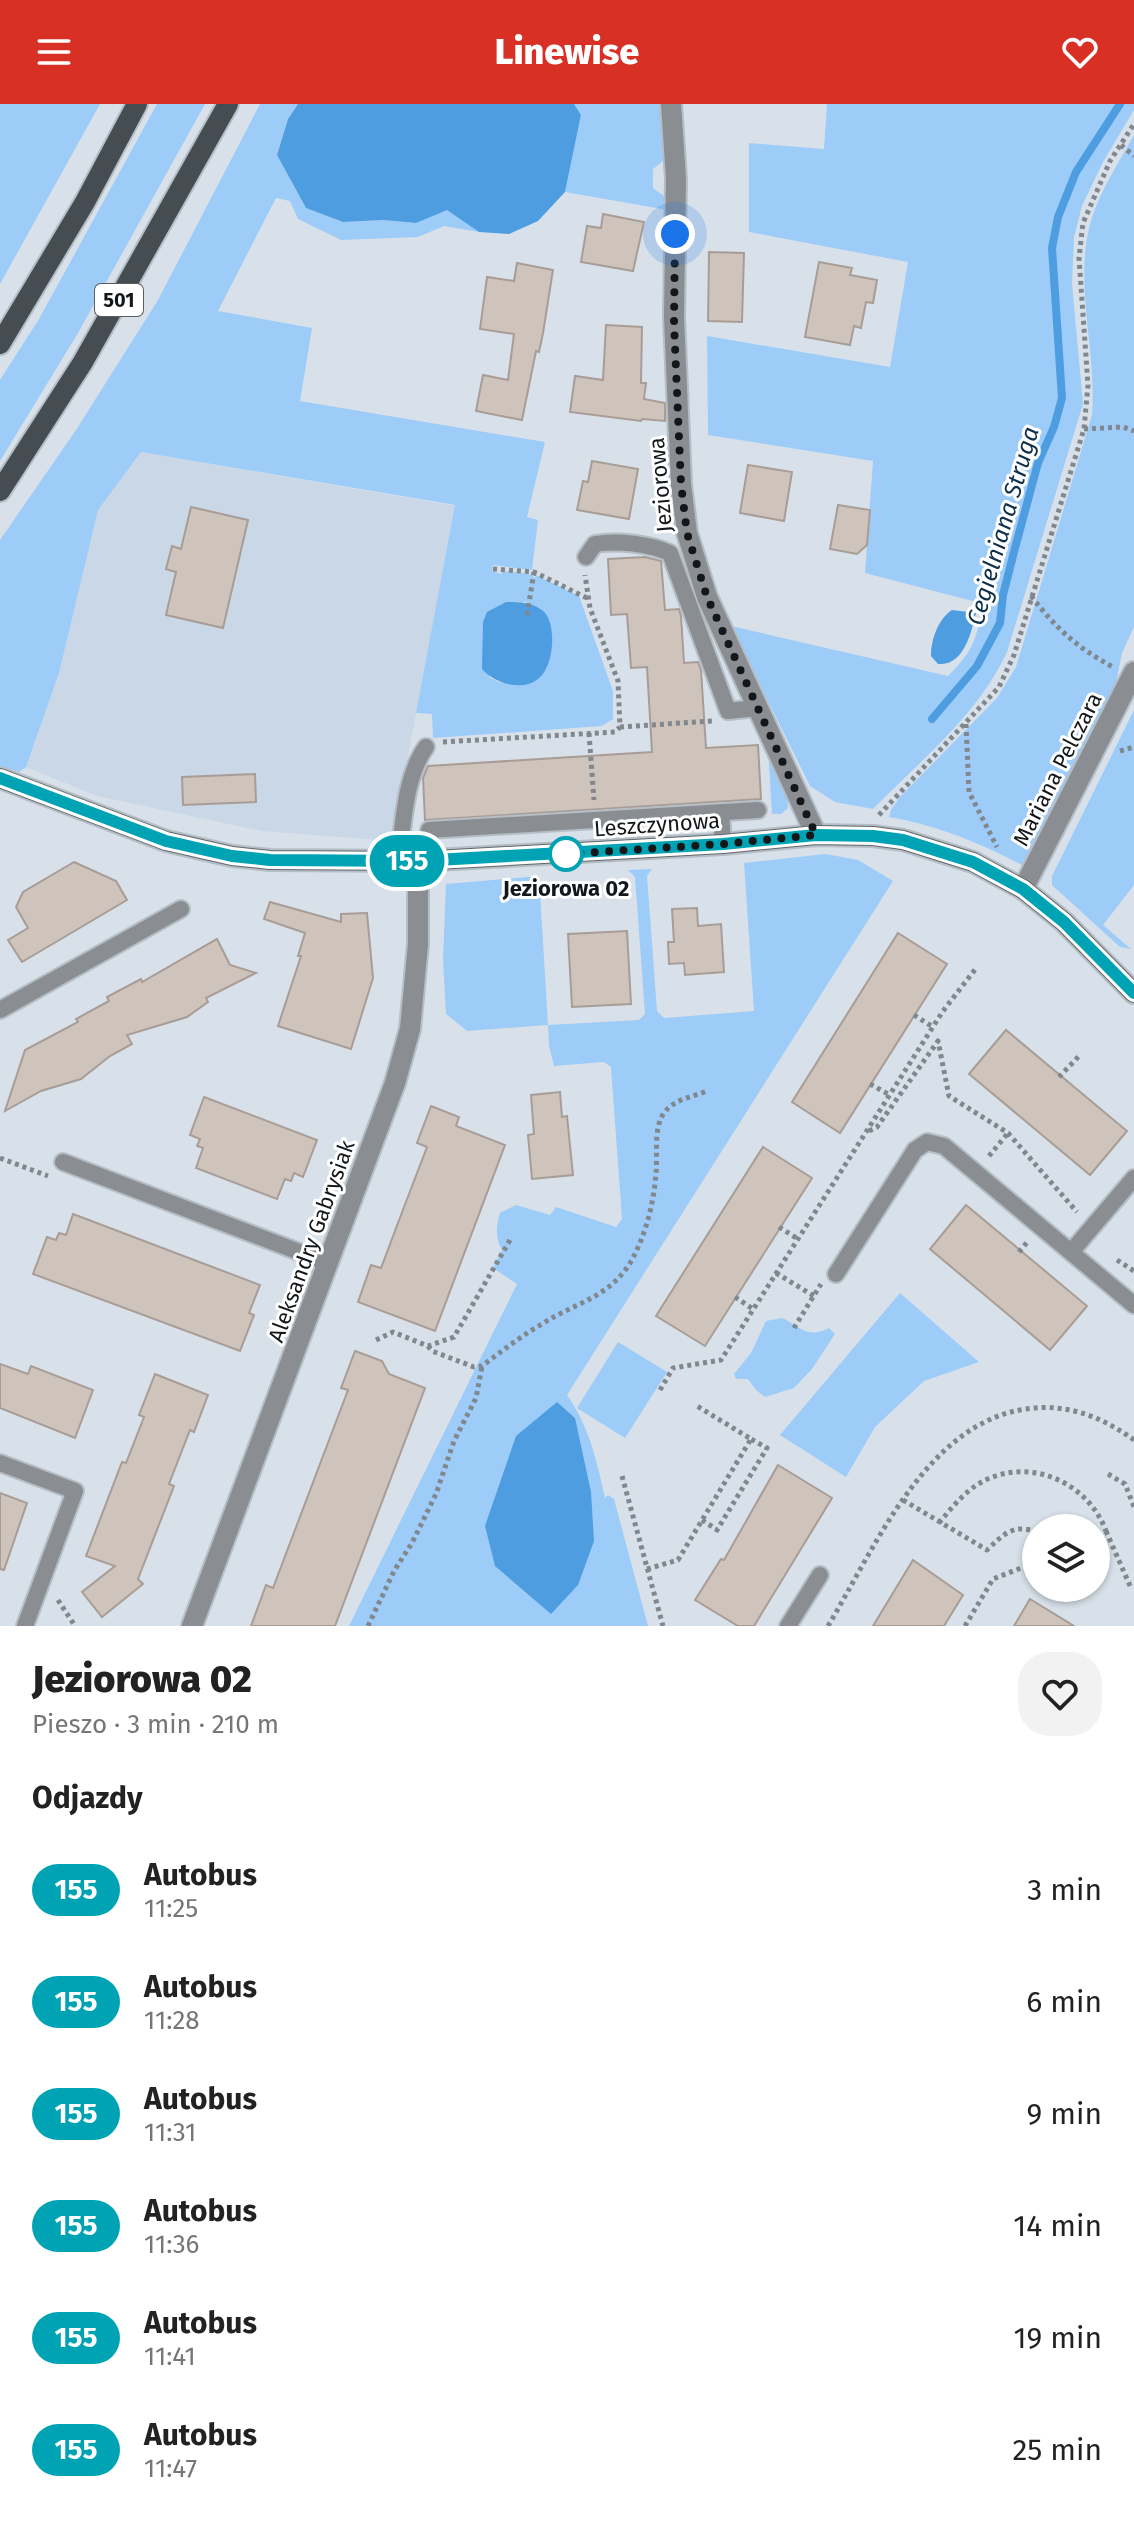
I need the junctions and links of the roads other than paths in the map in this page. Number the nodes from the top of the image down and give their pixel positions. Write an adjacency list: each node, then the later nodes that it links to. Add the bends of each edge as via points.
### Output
1 (137, 104): 4 (main road)
2 (228, 104): 5 (main road, 501, via 83,362)
3 (671, 104): 8 (street, Jeziorowa, via 674,323 687,533 707,597)
4 (0, 344)
5 (0, 491)
6 (586, 557): 8 (lane, via 595,544 606,542 670,553 728,711)
7 (1133, 674): 17 (street, Mariana Pelczara)
8 (757, 708): 14 (street, Jeziorowa)
9 (426, 747): 16 (lane, via 412,779)
10 (0, 778): 16 (street, Leszczynowa, via 166,841 216,853 270,860)
11 (758, 810): 12 (lane)
12 (721, 812): 13 (lane); 15 (lane)
13 (429, 830)
14 (816, 835): 15 (street, Leszczynowa); 17 (street, Leszczynowa, via 903,840 973,862)
15 (723, 844): 16 (street, Leszczynowa)
16 (408, 861): 24 (street, Aleksandry Gabrysiak, via 418,944 410,1029)
17 (1023, 889): 19 (street, Leszczynowa)
18 (181, 909): 20 (lane)
19 (1134, 993)
20 (0, 1010)
21 (63, 1162): 24 (lane)
22 (1134, 1178): 23 (lane)
23 (1071, 1252): 25 (lane, via 944,1146 927,1142 915,1150); 26 (lane)
24 (328, 1263): 30 (street, Aleksandry Gabrysiak)
25 (831, 1276)
26 (1134, 1305)
27 (0, 1463): 29 (lane, via 75,1491)
28 (820, 1575): 31 (lane)
29 (25, 1626)
30 (192, 1626)
31 (788, 1626)

